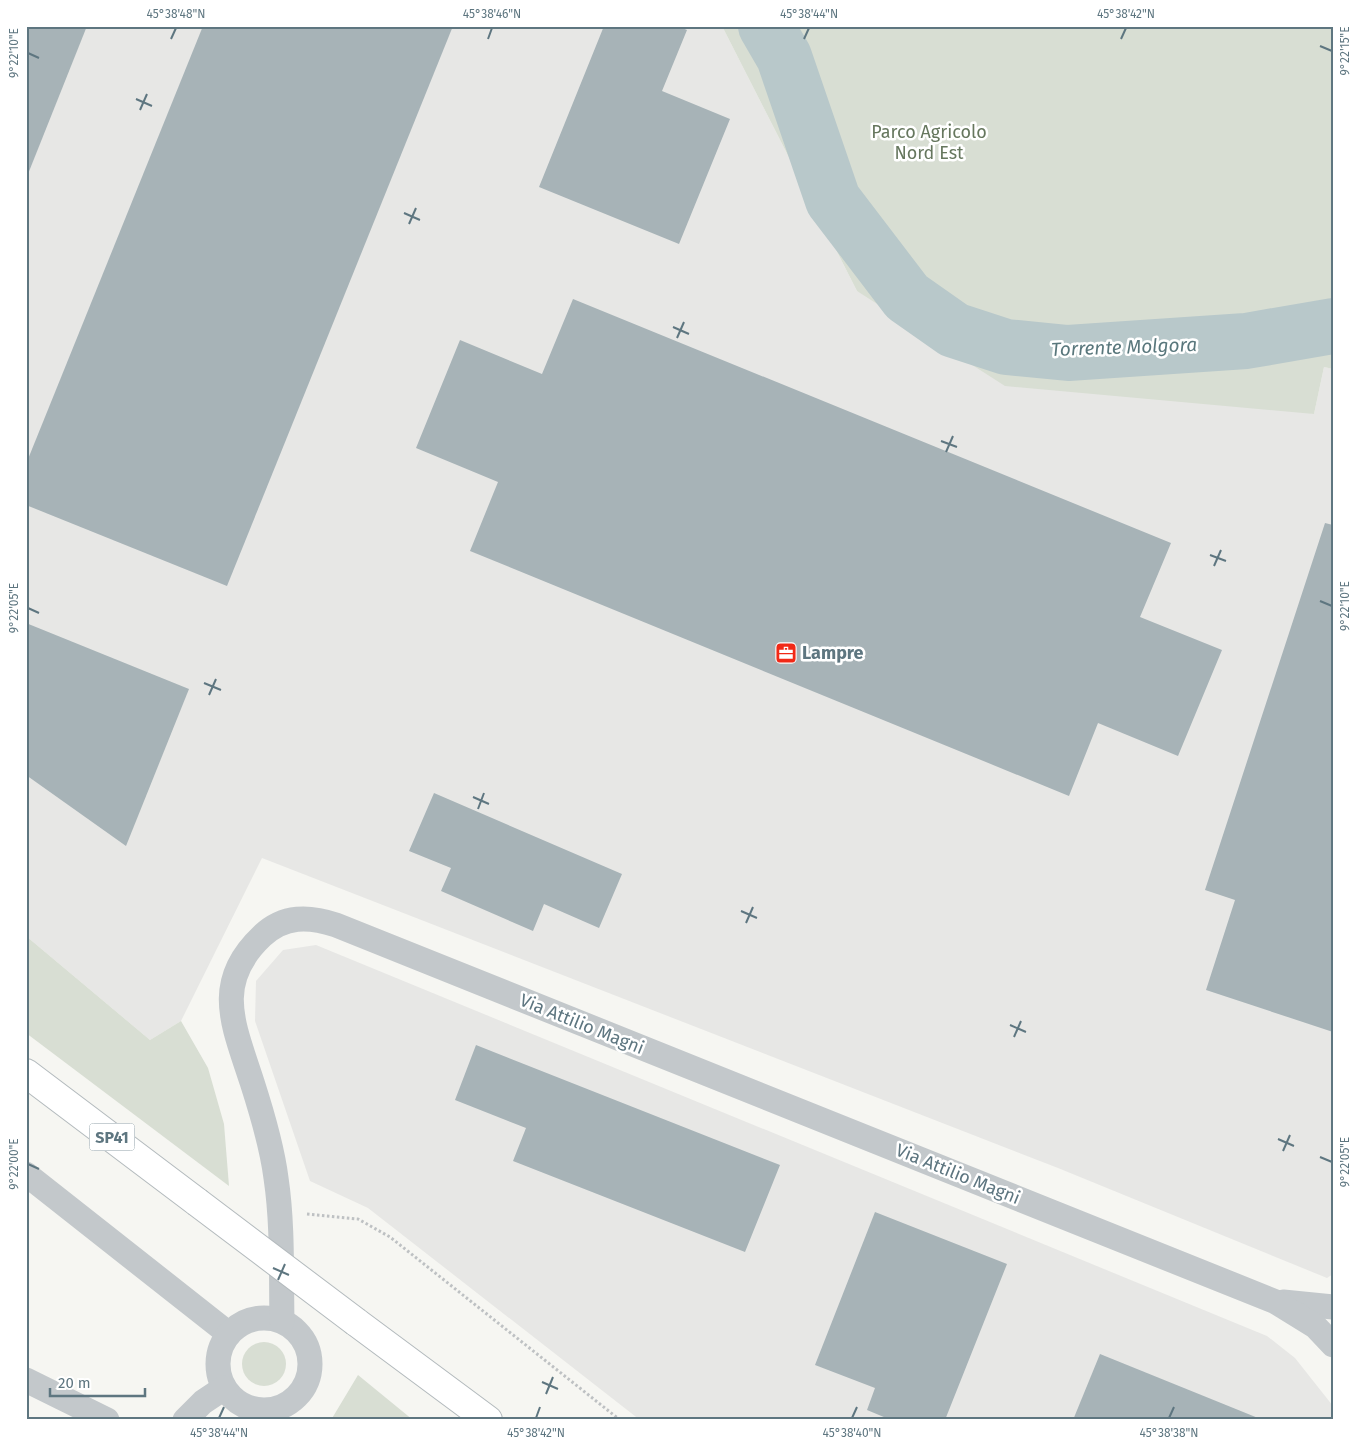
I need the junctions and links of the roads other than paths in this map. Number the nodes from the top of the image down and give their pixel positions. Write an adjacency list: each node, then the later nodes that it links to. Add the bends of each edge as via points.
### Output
1 (26, 1073): 12 (main road, SP41, bridge)
2 (26, 1174): 6 (street)
3 (1276, 1302): 4 (street, Via Attilio Magni); 5 (street, Via Attilio Magni, via 336,925 300,918 271,927 256,942 238,966 231,988 234,1032 265,1126 276,1176 280,1212); 7 (street, Via Attilio Magni, via 1315,1326)
4 (1333, 1307)
5 (282, 1321): 6 (street, via 253,1319); 9 (street, via 306,1342 310,1374 304,1389 279,1409 263,1411 247,1408)
6 (229, 1334): 9 (street, via 218,1360)
7 (1333, 1345)
8 (26, 1380): 10 (street)
9 (224, 1388): 11 (street, via 202,1402)
10 (107, 1420)
11 (185, 1420)
12 (488, 1420)

